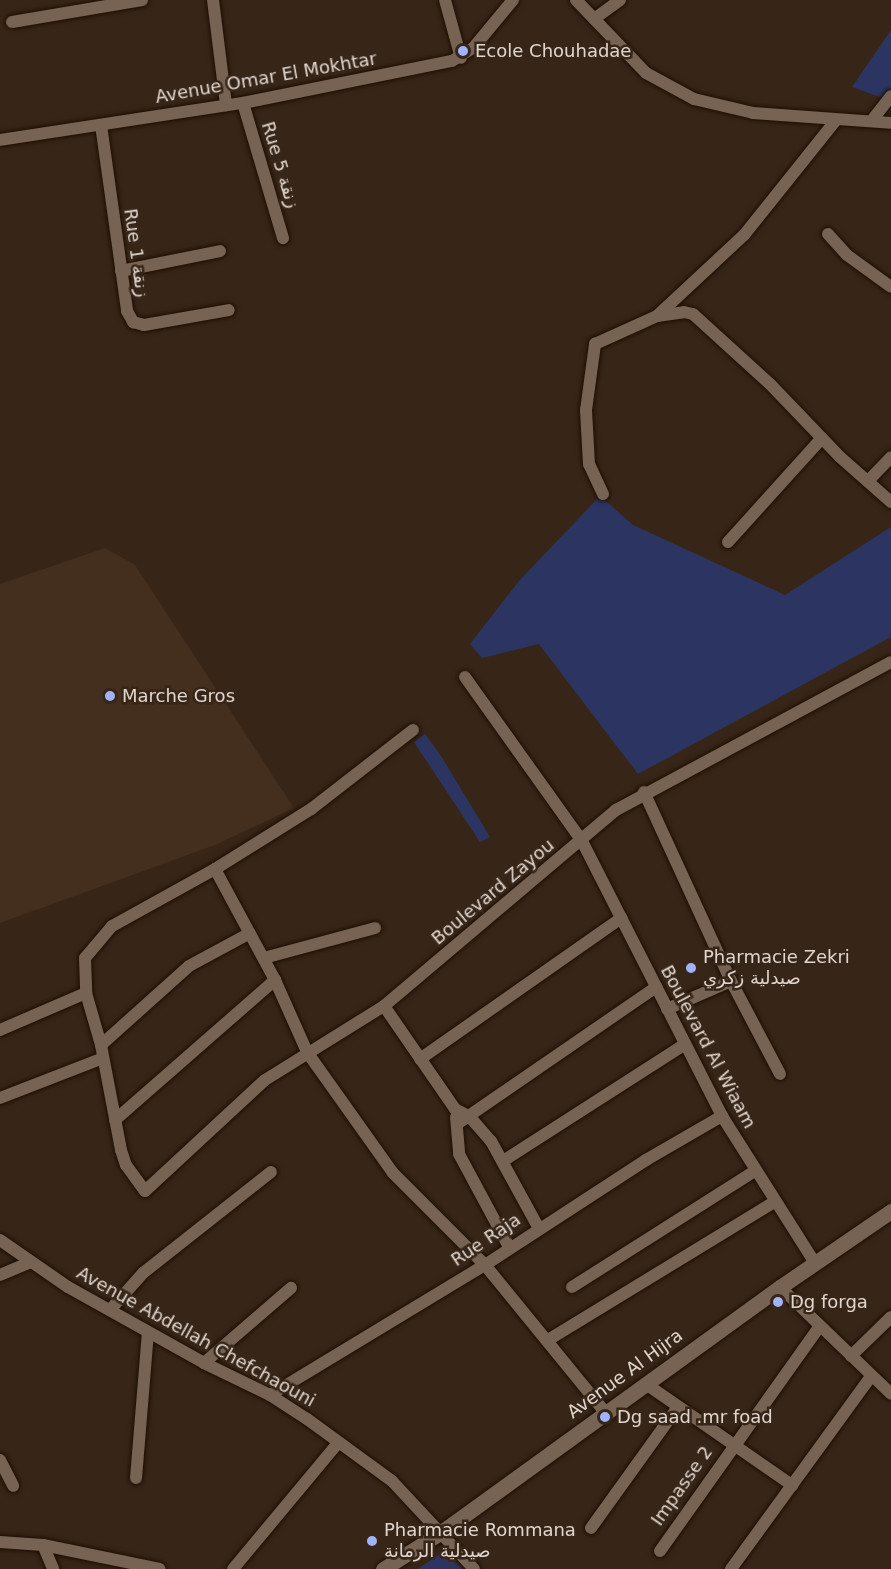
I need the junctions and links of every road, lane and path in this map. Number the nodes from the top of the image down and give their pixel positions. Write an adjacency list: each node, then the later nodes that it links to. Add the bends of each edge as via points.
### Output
1 (142, 0): 8 (street)
2 (213, 0): 12 (street)
3 (445, 0): 9 (street)
4 (513, 0): 9 (street)
5 (576, 0): 7 (street)
6 (621, 0): 7 (street)
7 (594, 19): 14 (street, via 646,73 694,99 731,110)
8 (12, 22)
9 (461, 57): 11 (street, Avenue Omar El Mokhtar)
10 (891, 96): 13 (street)
11 (243, 103): 12 (street, Avenue Omar El Mokhtar); 19 (street, Rue 5 زنقة)
12 (226, 105): 16 (street, Avenue Omar El Mokhtar)
13 (873, 119): 14 (street); 15 (street)
14 (836, 120): 24 (street, via 744,235)
15 (891, 123)
16 (100, 125): 17 (street, Avenue Omar El Mokhtar); 21 (street, Rue 1 زنقة)
17 (0, 140)
18 (828, 234): 22 (street, via 847,255)
19 (284, 238)
20 (220, 251): 21 (street)
21 (121, 271): 23 (street, Rue 1 زنقة, via 126,311 137,325)
22 (891, 287)
23 (229, 310)
24 (657, 316): 25 (street, via 693,314); 28 (street, via 606,336 595,344 591,357 586,410 589,464)
25 (822, 438): 27 (street); 30 (street)
26 (891, 457): 27 (street)
27 (868, 481): 29 (street)
28 (603, 494)
29 (891, 502)
30 (728, 542)
31 (891, 662): 34 (street, Boulevard Zayou)
32 (465, 677): 35 (street, Boulevard Al Wiaam)
33 (413, 730): 36 (street, via 311,809)
34 (644, 792): 35 (street, Boulevard Zayou, via 616,810); 42 (street)
35 (582, 841): 37 (street, Boulevard Al Wiaam); 45 (street, Boulevard Zayou)
36 (215, 869): 39 (street); 44 (street, via 112,926 85,958)
37 (621, 918): 43 (street, Boulevard Al Wiaam); 51 (street)
38 (375, 927): 40 (street)
39 (250, 933): 40 (street); 49 (street, via 189,966)
40 (264, 958): 41 (street)
41 (275, 980): 50 (street); 57 (street)
42 (731, 981): 46 (street); 52 (street)
43 (656, 987): 46 (street, Boulevard Al Wiaam); 55 (street)
44 (86, 993): 47 (street); 49 (street)
45 (384, 1006): 50 (street, Boulevard Zayou); 51 (street)
46 (667, 1009): 48 (street, Boulevard Al Wiaam)
47 (0, 1030)
48 (684, 1046): 56 (street, Boulevard Al Wiaam); 59 (street)
49 (102, 1052): 53 (street); 57 (street)
50 (307, 1052): 57 (street, Boulevard Zayou, via 233,1107 145,1191 126,1165); 69 (street, via 393,1173)
51 (420, 1059): 54 (street)
52 (780, 1074)
53 (0, 1098)
54 (455, 1109): 55 (street); 58 (street)
55 (469, 1116): 58 (street); 59 (street)
56 (722, 1116): 60 (street, Boulevard Al Wiaam); 64 (street, Rue Raja)
57 (115, 1120)
58 (457, 1124): 66 (street, via 459,1154)
59 (503, 1161): 64 (street)
60 (755, 1171): 62 (street, Boulevard Al Wiaam); 71 (street)
61 (272, 1172): 74 (street, via 143,1273)
62 (774, 1202): 68 (street, Boulevard Al Wiaam); 78 (street)
63 (891, 1211): 68 (street, Avenue Al Hijra)
64 (538, 1227): 66 (street, Rue Raja)
65 (0, 1240): 67 (street, Avenue Abdellah Chefchaouni)
66 (509, 1247): 69 (street, Rue Raja)
67 (30, 1262): 70 (street); 74 (street, Avenue Abdellah Chefchaouni)
68 (814, 1263): 72 (street, Avenue Al Hijra)
69 (484, 1265): 78 (street); 84 (street, Rue Raja)
70 (0, 1275)
71 (572, 1287)
72 (780, 1287): 76 (street); 82 (street, Avenue Al Hijra)
73 (291, 1288): 80 (street)
74 (110, 1310): 77 (street, Avenue Abdellah Chefchaouni)
75 (891, 1317): 79 (street)
76 (820, 1326): 79 (street); 88 (street, Impasse 2)
77 (147, 1333): 80 (street, Avenue Abdellah Chefchaouni); 90 (street)
78 (548, 1340): 86 (street)
79 (851, 1356): 81 (street)
80 (204, 1363): 84 (street, Avenue Abdellah Chefchaouni)
81 (872, 1376): 83 (street); 91 (street)
82 (646, 1384): 85 (street); 86 (street, Avenue Al Hijra)
83 (891, 1394)
84 (270, 1395): 87 (street, Avenue Abdellah Chefchaouni)
85 (678, 1407): 88 (street); 93 (street)
86 (605, 1412): 94 (street, Avenue Al Hijra)
87 (338, 1443): 94 (street, Avenue Abdellah Chefchaouni, via 392,1481); 100 (street)
88 (732, 1446): 91 (street); 97 (street, Impasse 2)
89 (0, 1460): 92 (street)
90 (136, 1478)
91 (792, 1485): 103 (street)
92 (13, 1486)
93 (591, 1528)
94 (440, 1533): 101 (street, Avenue Al Hijra); 102 (street, Avenue Abdellah Chefchaouni)
95 (0, 1542): 96 (street)
96 (43, 1545): 98 (street); 99 (street)
97 (660, 1551)
98 (53, 1569)
99 (160, 1569)
100 (233, 1569)
101 (383, 1569)
102 (474, 1569)
103 (731, 1569)

